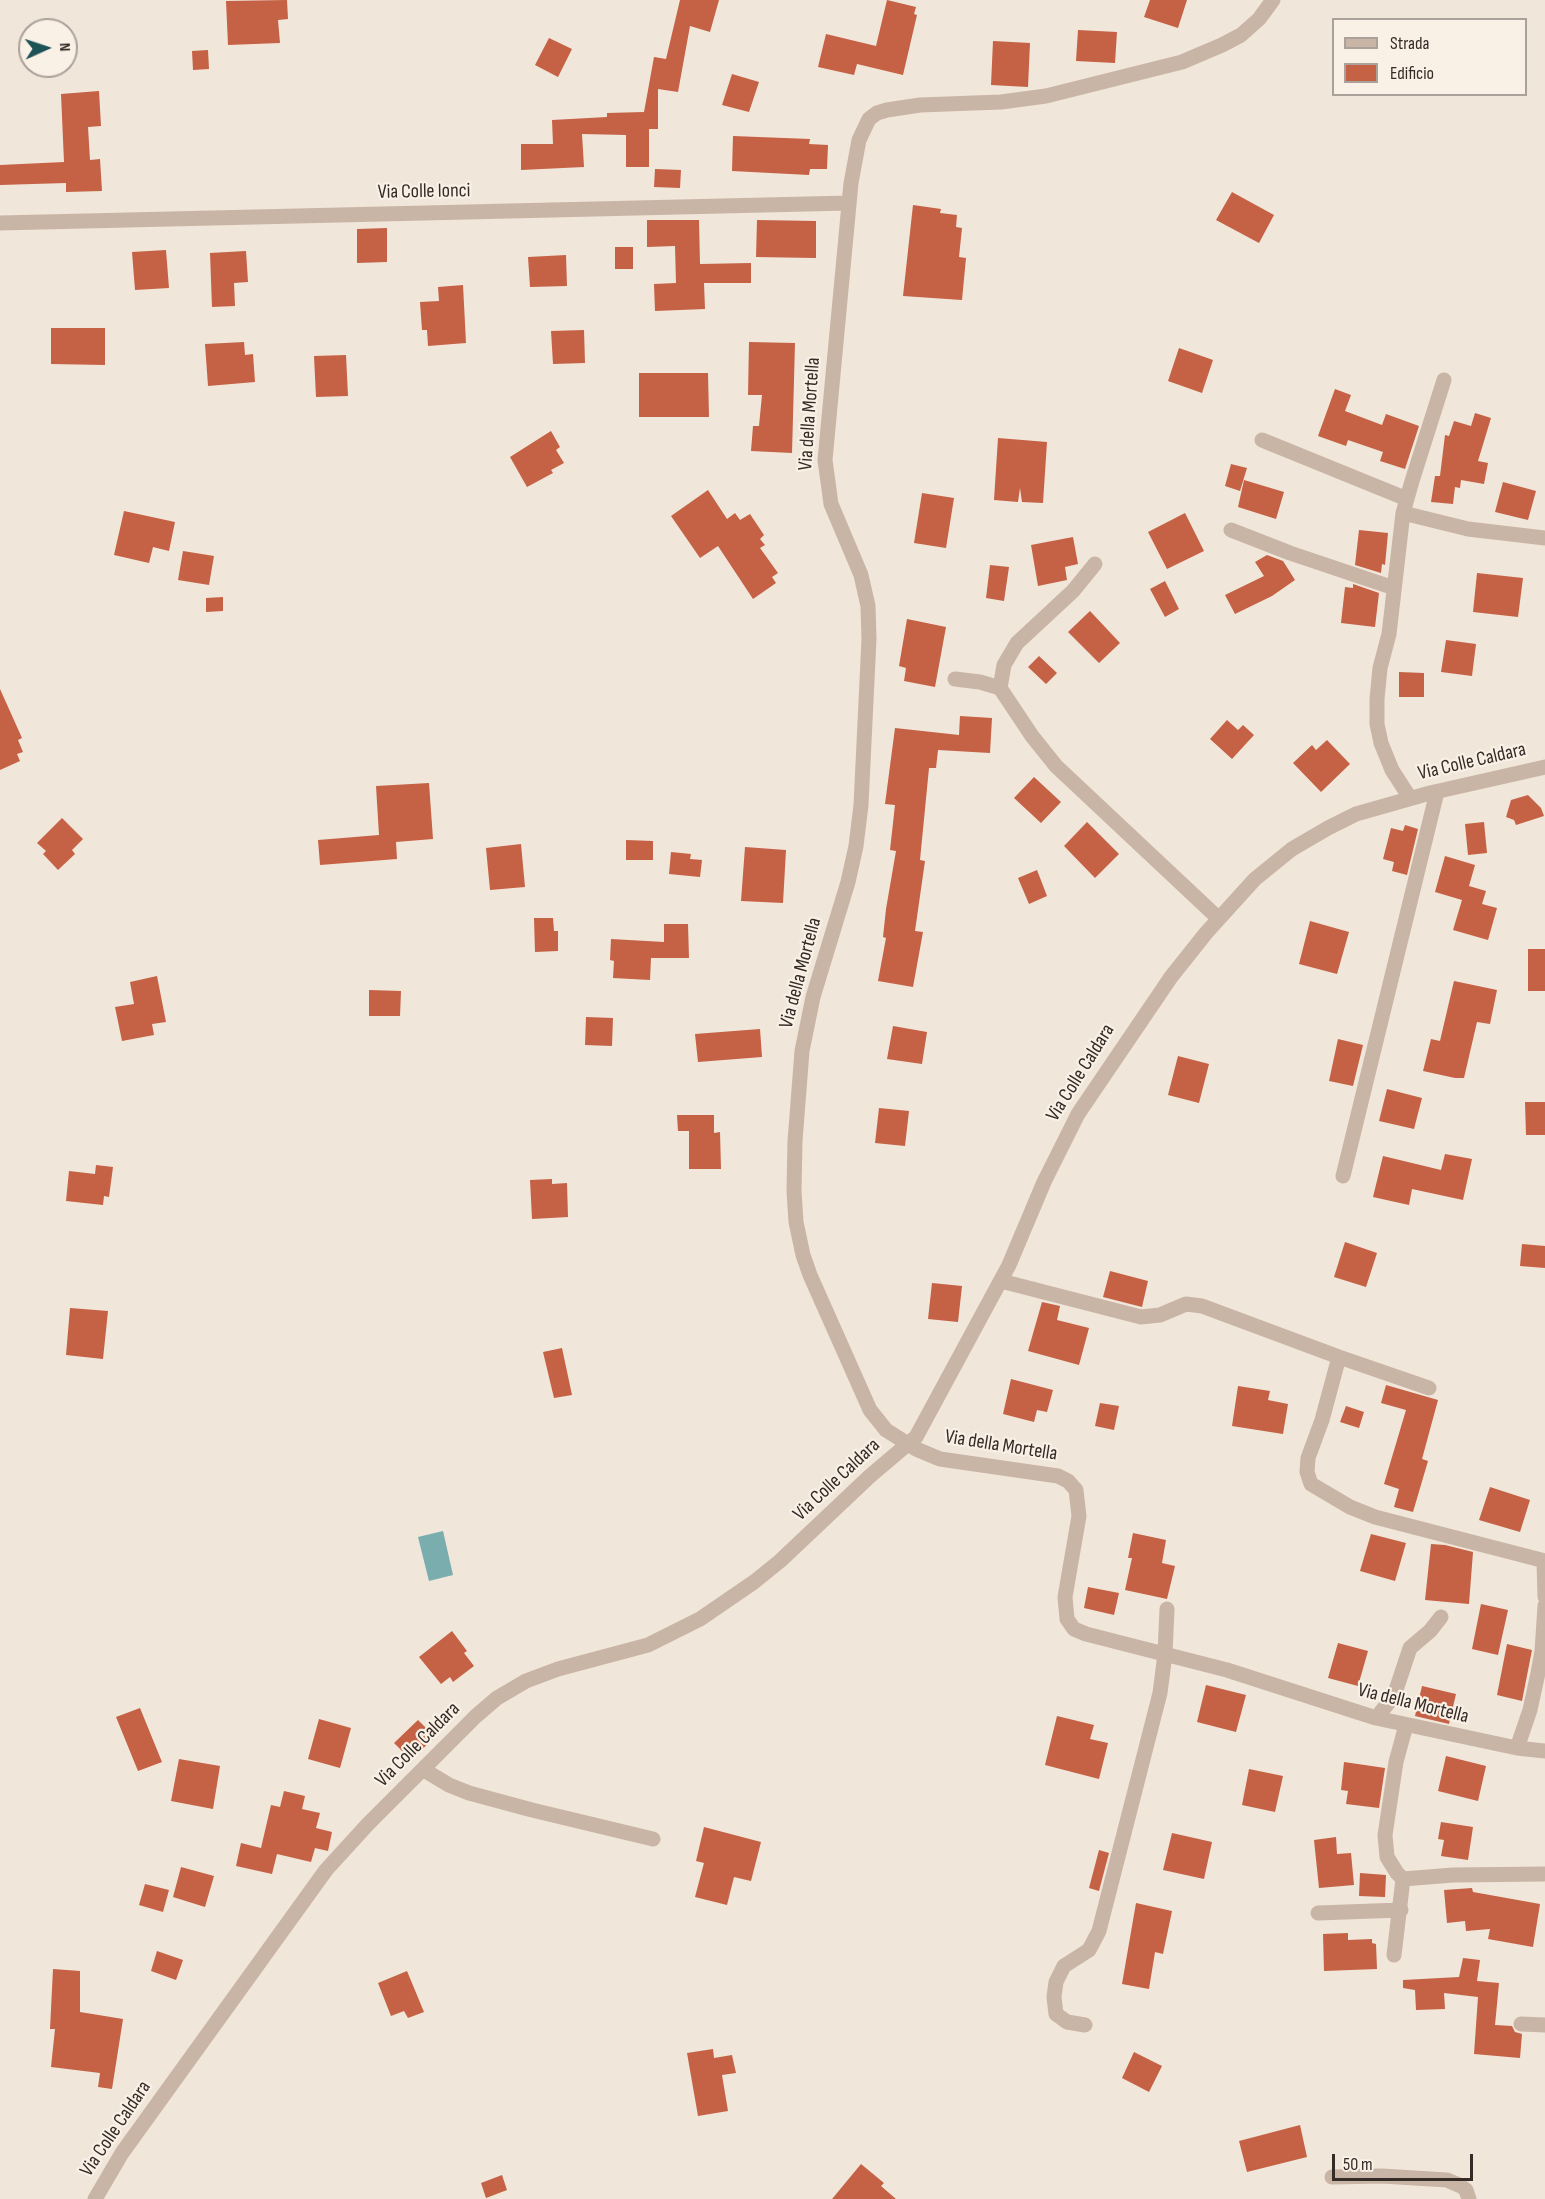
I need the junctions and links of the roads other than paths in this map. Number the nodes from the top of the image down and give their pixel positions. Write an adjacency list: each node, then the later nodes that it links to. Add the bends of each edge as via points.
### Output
1 (1273, 0): 2 (street, Via della Mortella, via 1241,34 1163,68 1038,97 920,105 877,113 866,123 859,140)
2 (849, 203): 3 (street, Via Colle Ionci); 21 (street, Via della Mortella, via 825,459 831,504 859,569 868,606 862,793 853,864 804,1040 797,1107 795,1205 806,1262 870,1410 886,1430)
3 (0, 223)
4 (1444, 380): 6 (street)
5 (1262, 440): 6 (street)
6 (1405, 506): 8 (street, via 1468,529); 10 (street)
7 (1231, 530): 10 (street)
8 (1545, 538)
9 (1095, 564): 12 (street, via 1073,591 1017,643 1004,665)
10 (1394, 588): 15 (street, via 1378,684 1377,724 1385,756)
11 (955, 679): 12 (street)
12 (1000, 688): 16 (street, via 1056,766)
13 (1545, 767): 14 (street, Via Colle Caldara)
14 (1437, 792): 15 (street, Via Colle Caldara); 17 (street)
15 (1410, 798): 16 (street, Via Colle Caldara, via 1348,817 1301,844 1263,871)
16 (1218, 918): 18 (street, Via Colle Caldara, via 1171,977 1078,1114)
17 (1342, 1176)
18 (1001, 1281): 19 (street, via 1141,1317 1160,1315 1182,1305 1198,1305); 21 (street, Via Colle Caldara, via 926,1422)
19 (1339, 1357): 20 (street); 22 (street, via 1308,1458 1311,1484 1367,1514)
20 (1429, 1388)
21 (908, 1444): 27 (street, Via della Mortella, via 948,1461 1052,1474 1068,1481 1076,1490 1080,1509 1065,1597 1070,1625 1086,1634); 32 (street, Via Colle Caldara, via 780,1561 720,1606 648,1645 558,1669 513,1687 476,1716)
22 (1545, 1561): 23 (street)
23 (1545, 1597)
24 (1545, 1606): 30 (street, via 1538,1673)
25 (1167, 1609): 27 (street)
26 (1441, 1617): 28 (street, via 1410,1648 1394,1696)
27 (1166, 1654): 28 (street, Via della Mortella); 40 (street, via 1157,1704 1099,1931 1089,1950 1064,1966 1056,1982 1056,2014 1067,2022)
28 (1376, 1718): 29 (street, Via della Mortella)
29 (1406, 1725): 30 (street, Via della Mortella); 35 (street, via 1388,1807 1385,1843 1388,1862)
30 (1517, 1748): 31 (street, Via della Mortella)
31 (1545, 1751)
32 (424, 1770): 33 (street, via 469,1793); 43 (street, Via Colle Caldara, via 326,1870 122,2153)
33 (653, 1839)
34 (1545, 1874): 35 (street)
35 (1403, 1879): 36 (street)
36 (1401, 1910): 37 (street); 38 (street)
37 (1318, 1913)
38 (1394, 1955)
39 (1521, 2024): 41 (street)
40 (1085, 2025)
41 (1545, 2025)
42 (1332, 2177): 44 (street, via 1446,2180 1466,2190)
43 (95, 2199)
44 (1469, 2199)

